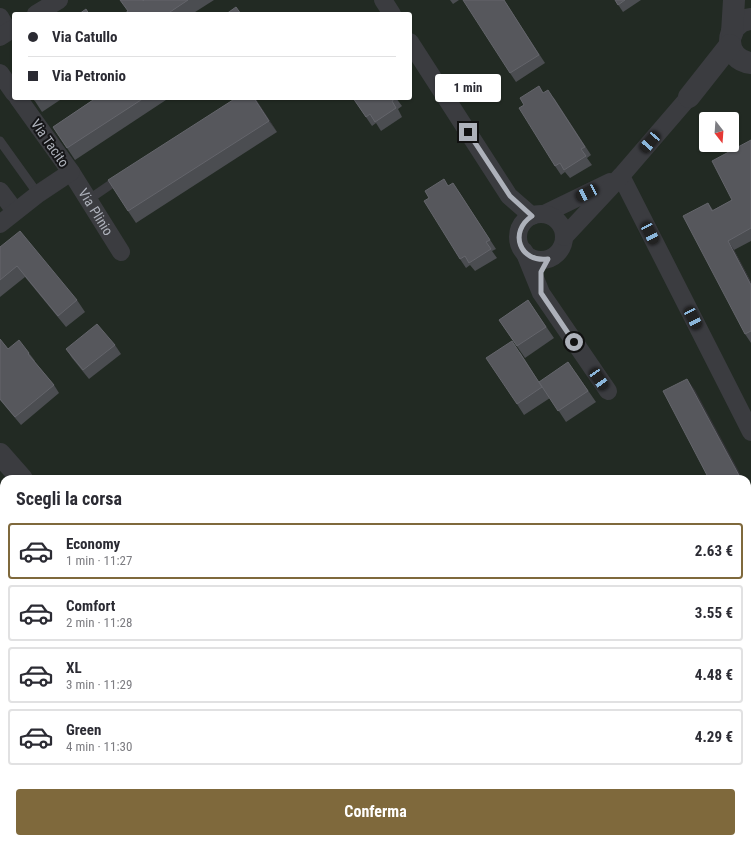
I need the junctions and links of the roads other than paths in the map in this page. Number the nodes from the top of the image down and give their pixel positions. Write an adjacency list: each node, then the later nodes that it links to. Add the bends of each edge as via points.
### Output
1 (59, 0): 4 (street)
2 (383, 0): 5 (street)
3 (734, 0): 8 (street)
4 (39, 12)
5 (391, 12)
6 (751, 19): 8 (street, via 740,22 735,27)
7 (412, 45): 19 (street)
8 (743, 55): 11 (street)
9 (0, 73): 10 (street)
10 (12, 90)
11 (689, 97): 16 (street)
12 (19, 100): 14 (street, Via Tacito)
13 (0, 141): 18 (lane)
14 (71, 172): 18 (street, Via Tacito); 20 (street, Via Plinio)
15 (128, 173): 20 (lane)
16 (621, 176): 22 (street); 24 (street); 30 (street)
17 (0, 191): 21 (street)
18 (38, 194): 21 (street, Via Tacito)
19 (510, 196): 22 (street); 25 (street)
20 (88, 200): 26 (street, Via Plinio)
21 (15, 211): 23 (street, Via Tacito)
22 (538, 215): 24 (street, via 551,216 561,224); 25 (street, via 523,224)
23 (0, 224)
24 (564, 237): 27 (street, via 560,250)
25 (521, 243): 27 (street, via 535,259); 28 (street)
26 (122, 252)
27 (548, 259): 28 (street, via 541,272)
28 (541, 293): 29 (street)
29 (608, 391)
30 (751, 432)
31 (0, 454): 32 (street)
32 (18, 475)

